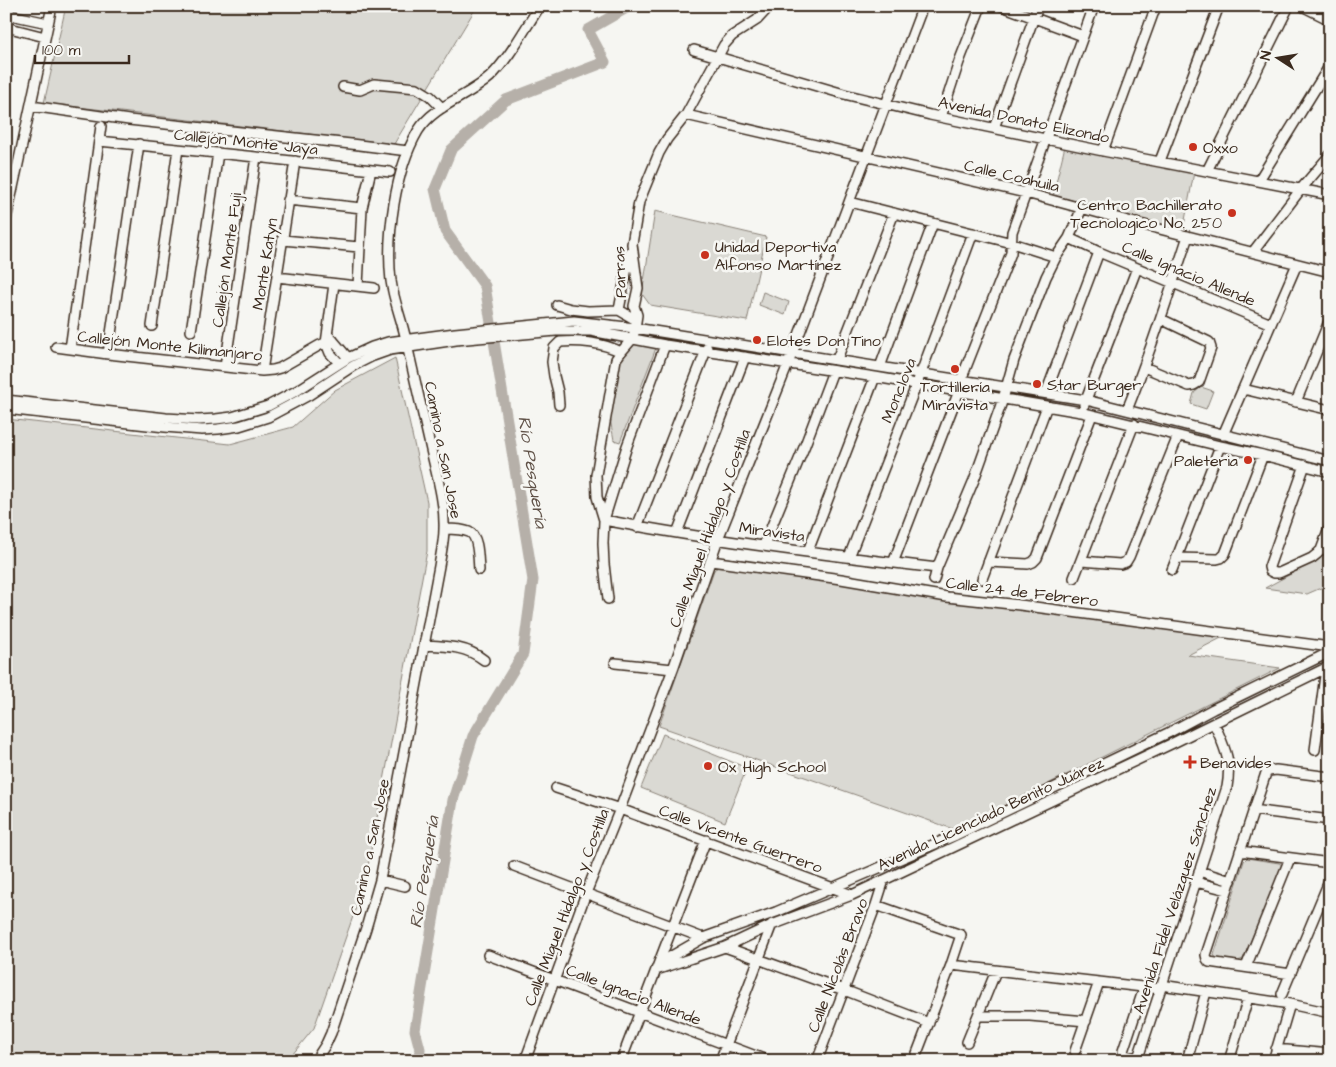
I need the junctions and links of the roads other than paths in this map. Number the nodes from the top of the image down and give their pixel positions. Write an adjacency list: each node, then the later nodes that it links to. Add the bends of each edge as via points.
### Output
1 (52, 6): 16 (street)
2 (540, 6): 26 (street, Camino a San Jose, via 492,76)
3 (770, 6): 21 (street, Parras, via 757,20 732,36)
4 (923, 6): 24 (street, Calle Miguel Hidalgo y Costilla)
5 (981, 6): 28 (street)
6 (1002, 6): 14 (street)
7 (1038, 6): 14 (street)
8 (1094, 6): 18 (street)
9 (1156, 6): 36 (street)
10 (1219, 6): 42 (street)
11 (1289, 6): 44 (street)
12 (1302, 6): 15 (street)
13 (6, 14): 16 (street)
14 (1034, 18): 18 (street); 30 (street)
15 (1330, 20)
16 (48, 23): 19 (street)
17 (6, 27): 19 (street)
18 (1083, 36): 31 (street)
19 (45, 37): 25 (street)
20 (694, 50): 21 (street, Avenida Donato Elizondo)
21 (716, 57): 24 (street, Avenida Donato Elizondo); 27 (street, Parras)
22 (1330, 66): 46 (street)
23 (343, 87): 26 (street, via 360,90 374,84 417,88)
24 (886, 104): 28 (street, Avenida Donato Elizondo); 40 (street, Calle Miguel Hidalgo y Costilla)
25 (31, 106): 35 (street, via 168,125); 55 (street)
26 (442, 108): 35 (street, Camino a San Jose, via 419,130)
27 (686, 115): 40 (street, Calle Coahuila); 62 (street, Parras, via 663,146 653,168 639,202)
28 (941, 117): 30 (street, Avenida Donato Elizondo)
29 (101, 126): 32 (street)
30 (994, 128): 31 (street, Avenida Donato Elizondo)
31 (1046, 139): 36 (street, Avenida Donato Elizondo); 48 (street)
32 (99, 141): 33 (street, Callejón Monte Jaya); 90 (street)
33 (139, 144): 34 (street, Callejón Monte Jaya); 94 (street)
34 (178, 149): 37 (street, Callejón Monte Jaya); 81 (street)
35 (408, 151): 87 (street, Camino a San Jose, via 396,194 390,237 391,282)
36 (1103, 151): 42 (street, Avenida Donato Elizondo)
37 (218, 153): 39 (street, Callejón Monte Jaya); 83 (street)
38 (1330, 155): 47 (street)
39 (256, 157): 41 (street, Callejón Monte Jaya); 100 (street, Callejón Monte Fuji)
40 (867, 157): 48 (street, Calle Coahuila); 51 (street, Calle Miguel Hidalgo y Costilla)
41 (295, 161): 43 (street, Callejón Monte Jaya); 50 (street, Monte Katyn)
42 (1160, 161): 44 (street, Avenida Donato Elizondo)
43 (371, 170): 45 (street, Callejón Monte Jaya); 52 (street)
44 (1207, 171): 46 (street, Avenida Donato Elizondo)
45 (390, 172)
46 (1259, 180): 47 (street, Avenida Donato Elizondo)
47 (1301, 189): 49 (street, Avenida Donato Elizondo); 65 (street)
48 (1026, 193): 53 (street, Calle Coahuila); 61 (street, via 1012,232)
49 (1330, 195)
50 (288, 200): 52 (street); 60 (street, Monte Katyn)
51 (850, 202): 54 (street); 93 (street, Calle Miguel Hidalgo y Costilla)
52 (362, 208): 63 (street)
53 (1082, 208): 58 (street, Calle Coahuila); 59 (street)
54 (894, 213): 56 (street); 97 (street)
55 (6, 220)
56 (933, 223): 57 (street); 101 (street)
57 (973, 233): 61 (street); 105 (street, Monclova)
58 (1188, 236): 65 (street, Calle Coahuila); 71 (street)
59 (1069, 238): 64 (street, Calle Ignacio Allende); 66 (street)
60 (283, 240): 63 (street); 70 (street, Monte Katyn)
61 (1012, 243): 66 (street); 107 (street, via 1011,253)
62 (632, 244): 76 (street); 79 (street, Parras, via 638,288 634,306)
63 (359, 247): 73 (street)
64 (1099, 252): 68 (street, Calle Ignacio Allende); 112 (street)
65 (1253, 252): 67 (street, Calle Coahuila)
66 (1056, 257): 109 (street, via 1029,320)
67 (1297, 264): 69 (street, Calle Coahuila); 80 (street)
68 (1137, 268): 71 (street, Calle Ignacio Allende); 115 (street)
69 (1330, 272)
70 (277, 277): 72 (street); 103 (street, Monte Katyn)
71 (1173, 283): 77 (street); 80 (street, Calle Ignacio Allende)
72 (334, 284): 73 (street); 85 (street)
73 (358, 286): 74 (street)
74 (374, 288)
75 (558, 305): 76 (street, via 588,311)
76 (619, 310): 79 (street)
77 (1161, 318): 102 (street); 102 (street, via 1209,342 1211,348 1194,385 1189,386)
78 (1330, 319): 116 (street)
79 (636, 324): 82 (street); 84 (street, Parras); 86 (street)
80 (1271, 324): 110 (street)
81 (152, 326)
82 (611, 329): 84 (street); 87 (street, via 456,337)
83 (191, 331)
84 (633, 338): 88 (street); 92 (street, Parras)
85 (329, 339): 96 (street); 98 (street, via 330,353); 103 (street, Callejón Monte Kilimanjaro, via 280,368)
86 (708, 340): 91 (street); 93 (street)
87 (407, 343): 96 (street, via 388,342); 119 (street, via 342,372 277,413 239,426 193,429); 141 (street, Camino a San Jose, via 443,506)
88 (665, 344): 91 (street); 138 (street, via 627,446)
89 (56, 347): 90 (street, Callejón Monte Kilimanjaro)
90 (70, 349): 94 (street, Callejón Monte Kilimanjaro)
91 (706, 351): 95 (street); 140 (street)
92 (621, 352): 117 (street, via 613,347 575,340 560,342 554,348 552,362); 138 (street, Parras, via 616,360 596,475 597,497)
93 (792, 353): 97 (street); 99 (street, Calle Miguel Hidalgo y Costilla)
94 (108, 354): 100 (street, Callejón Monte Kilimanjaro)
95 (745, 357): 99 (street); 142 (street)
96 (348, 358): 98 (street)
97 (838, 360): 101 (street)
98 (338, 363): 114 (street, via 268,406 216,419 166,418)
99 (788, 364): 104 (street); 143 (street, Calle Miguel Hidalgo y Costilla)
100 (226, 367): 103 (street, Callejón Monte Kilimanjaro)
101 (880, 367): 105 (street)
102 (1144, 367): 120 (street)
103 (262, 371)
104 (833, 371): 106 (street); 144 (street)
105 (921, 373): 107 (street); 108 (street, Monclova)
106 (875, 377): 108 (street); 145 (street)
107 (961, 380): 109 (street)
108 (917, 384): 111 (street); 146 (street, Monclova)
109 (1006, 387): 112 (street); 113 (street)
110 (1244, 389): 116 (street); 127 (street)
111 (959, 391): 113 (street); 151 (street)
112 (1046, 393): 115 (street)
113 (1003, 399): 118 (street); 152 (street)
114 (6, 400)
115 (1086, 400): 120 (street); 122 (street)
116 (1296, 402): 121 (street)
117 (559, 405)
118 (1047, 406): 122 (street); 150 (street)
119 (6, 409)
120 (1127, 410): 124 (street)
121 (1330, 410)
122 (1081, 412): 123 (street)
123 (1092, 415): 125 (street); 150 (street, via 1037,558 1028,564)
124 (1164, 419): 126 (street); 127 (street)
125 (1134, 424): 126 (street); 149 (street)
126 (1159, 430): 128 (street)
127 (1223, 435): 129 (street)
128 (1178, 436): 130 (street); 149 (street, via 1126,562)
129 (1241, 439): 131 (street); 133 (street)
130 (1220, 446): 131 (street); 147 (street)
131 (1239, 450): 132 (street)
132 (1263, 455): 135 (street); 147 (street, via 1221,558)
133 (1320, 459): 134 (street); 136 (street)
134 (1330, 461)
135 (1305, 465): 136 (street); 139 (street, via 1268,567 1270,571 1279,573 1312,558 1321,550)
136 (1318, 468): 137 (street)
137 (1330, 472)
138 (604, 520): 140 (street, Miravista); 158 (street, Parras)
139 (1330, 526)
140 (637, 527): 142 (street, Miravista)
141 (444, 528): 153 (street, via 473,535); 159 (street, Camino a San Jose)
142 (677, 534): 143 (street, Miravista)
143 (718, 539): 144 (street, Miravista); 148 (street, Calle Miguel Hidalgo y Costilla)
144 (764, 545): 145 (street, Miravista)
145 (808, 551): 146 (street, Miravista)
146 (848, 557): 151 (street, Miravista)
147 (1177, 558): 154 (street)
148 (710, 561): 160 (street, Calle 24 de Febrero, via 947,597 1020,604); 165 (street, Calle Miguel Hidalgo y Costilla)
149 (1082, 561): 155 (street)
150 (988, 562): 156 (street)
151 (893, 563): 152 (street, Miravista)
152 (937, 568): 157 (street)
153 (479, 570)
154 (1172, 570)
155 (1074, 578)
156 (982, 579)
157 (934, 580)
158 (608, 599)
159 (424, 645): 162 (street, via 455,646); 182 (street, Camino a San Jose)
160 (1330, 647)
161 (1330, 652): 167 (street, Avenida Licenciado Benito Juárez)
162 (484, 660)
163 (615, 663): 165 (street)
164 (1328, 667): 166 (street, Avenida Licenciado Benito Juárez); 169 (street)
165 (673, 668): 172 (street, Calle Miguel Hidalgo y Costilla)
166 (1214, 723): 168 (street, Avenida Licenciado Benito Juárez); 180 (street, Avenida Fidel Velázquez Sánchez, via 1226,752 1229,772 1225,794)
167 (1168, 733): 168 (street); 187 (street, Avenida Licenciado Benito Juárez, via 956,835)
168 (1173, 743): 183 (street, Avenida Licenciado Benito Juárez)
169 (1315, 750)
170 (1330, 777): 173 (street, via 1276,770 1267,772)
171 (556, 788): 172 (street, Calle Vicente Guerrero)
172 (620, 809): 175 (street, Calle Vicente Guerrero); 189 (street, Calle Miguel Hidalgo y Costilla)
173 (1254, 810): 174 (street); 176 (street)
174 (1330, 820)
175 (706, 840): 187 (street, Calle Vicente Guerrero); 194 (street)
176 (1240, 851): 177 (street); 184 (street)
177 (1290, 858): 178 (street); 201 (street)
178 (1330, 863)
179 (514, 866): 189 (street)
180 (1199, 871): 184 (street); 185 (street, Avenida Fidel Velázquez Sánchez)
181 (1330, 879): 204 (street)
182 (380, 880): 186 (street); 226 (street, Camino a San Jose, via 331,1033)
183 (884, 880): 190 (street, Avenida Licenciado Benito Juárez); 191 (street, Calle Nicolás Bravo)
184 (1231, 881): 188 (street)
185 (1196, 882): 188 (street); 207 (street, Avenida Fidel Velázquez Sánchez)
186 (405, 886)
187 (832, 887): 190 (street, Calle Vicente Guerrero); 192 (street, Avenida Licenciado Benito Juárez)
188 (1228, 890): 201 (street, via 1207,960)
189 (586, 893): 194 (street); 205 (street, Calle Miguel Hidalgo y Costilla)
190 (852, 895): 193 (street, Avenida Licenciado Benito Juárez)
191 (876, 905): 200 (street, via 960,934); 209 (street, Calle Nicolás Bravo)
192 (776, 912): 193 (street); 195 (street, Avenida Licenciado Benito Juárez)
193 (772, 925): 196 (street, Avenida Licenciado Benito Juárez); 198 (street)
194 (673, 927): 195 (street); 199 (street)
195 (703, 938): 199 (street, Avenida Licenciado Benito Juárez)
196 (725, 947): 198 (street); 202 (street, Avenida Licenciado Benito Juárez)
197 (488, 956): 205 (street, Calle Ignacio Allende)
198 (758, 959): 209 (street); 220 (street)
199 (660, 960): 202 (street)
200 (951, 965): 203 (street); 218 (street)
201 (1246, 967): 204 (street)
202 (656, 970): 214 (street)
203 (996, 970): 206 (street); 216 (street)
204 (1291, 974): 211 (street)
205 (554, 980): 214 (street, Calle Ignacio Allende); 227 (street, Calle Miguel Hidalgo y Costilla)
206 (1099, 982): 208 (street); 217 (street)
207 (1161, 987): 208 (street); 210 (street); 225 (street, Avenida Fidel Velázquez Sánchez)
208 (1144, 988): 225 (street, Avenida Fidel Velázquez Sánchez, via 1122,1051 1124,1055)
209 (844, 990): 218 (street); 231 (street, Calle Nicolás Bravo)
210 (1206, 992): 212 (street); 224 (street)
211 (1282, 994)
212 (1248, 998): 213 (street); 233 (street)
213 (1290, 1004): 215 (street); 221 (street)
214 (640, 1012): 220 (street, Calle Ignacio Allende); 228 (street)
215 (1330, 1013)
216 (978, 1016): 217 (street); 219 (street)
217 (1086, 1021): 222 (street)
218 (929, 1023): 232 (street)
219 (967, 1042)
220 (726, 1044): 229 (street); 230 (street, Calle Ignacio Allende)
221 (1276, 1049): 223 (street); 234 (street)
222 (1075, 1051)
223 (1330, 1054)
224 (1188, 1057)
225 (1138, 1059)
226 (317, 1060)
227 (525, 1061)
228 (621, 1061)
229 (720, 1061)
230 (769, 1061)
231 (817, 1061)
232 (914, 1061)
233 (1229, 1061)
234 (1273, 1061)

